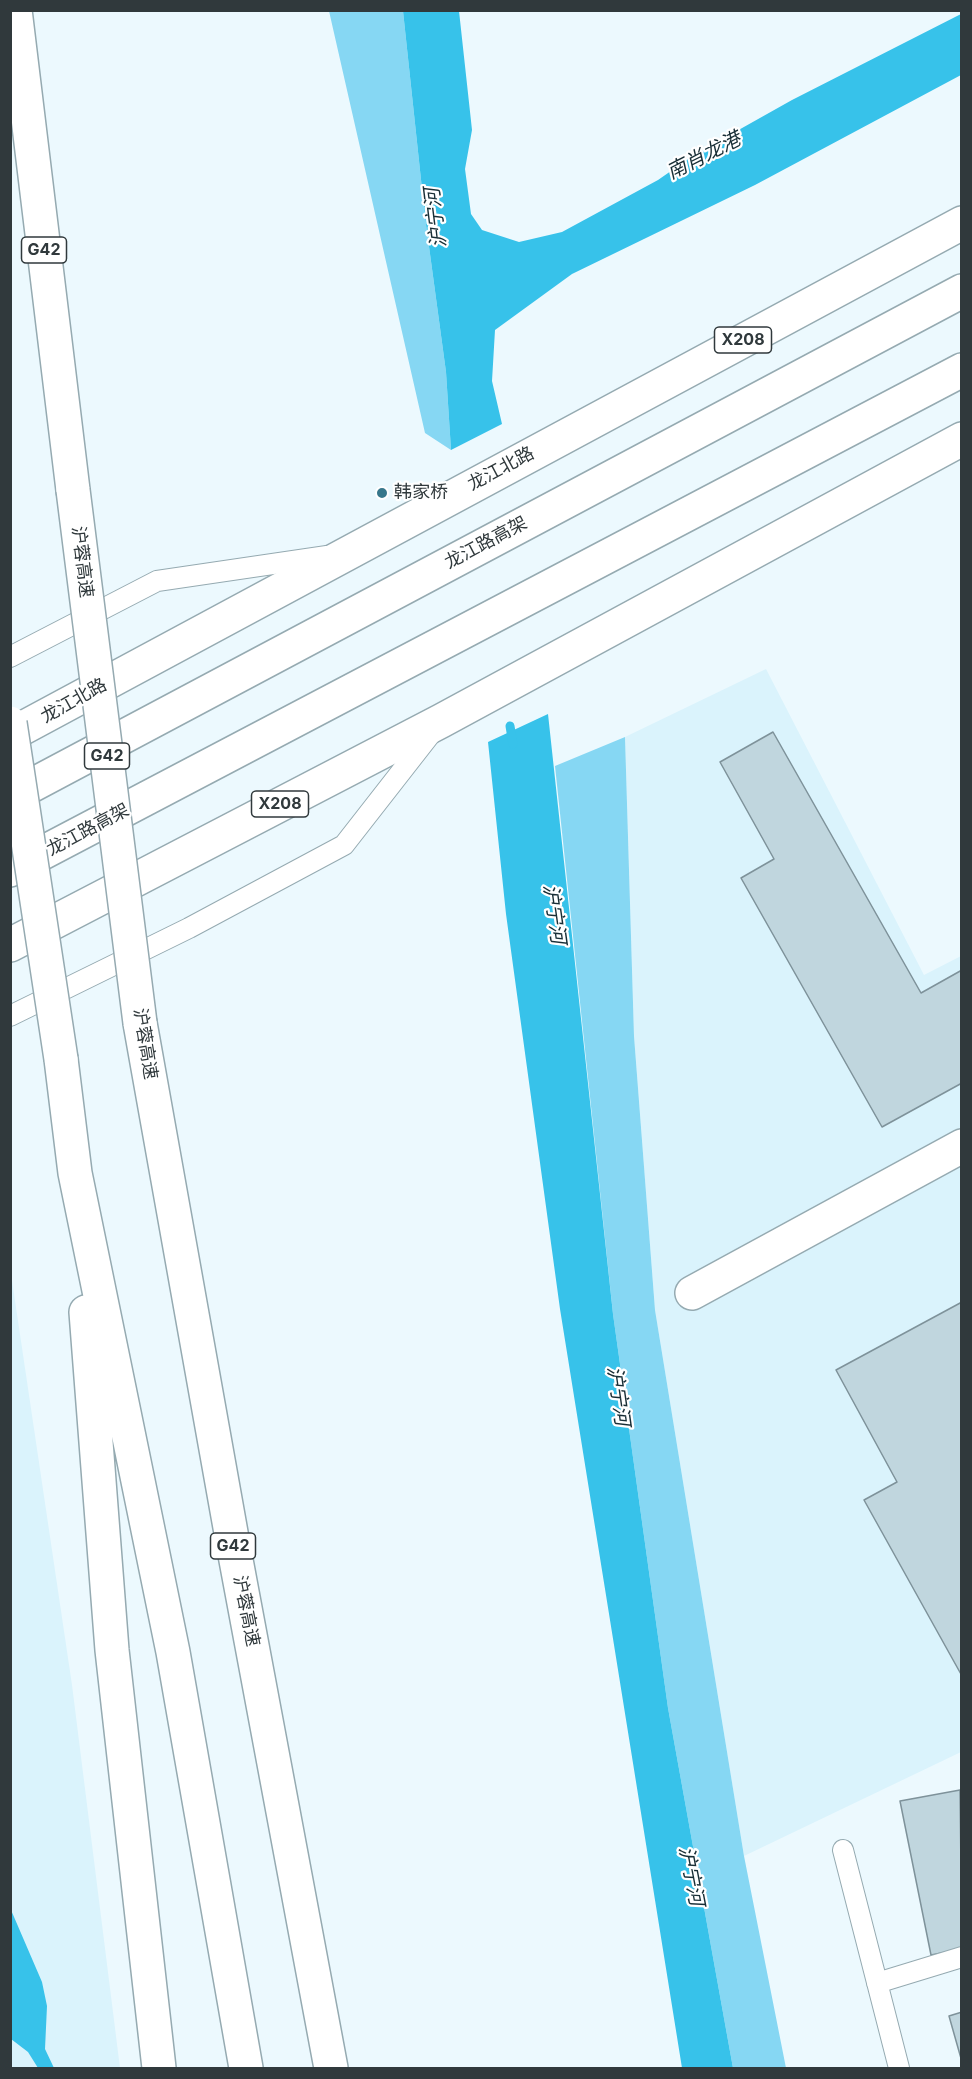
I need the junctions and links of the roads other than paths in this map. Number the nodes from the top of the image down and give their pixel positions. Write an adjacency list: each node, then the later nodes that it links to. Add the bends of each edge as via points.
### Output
1 (15, 10): 23 (main road, 沪蓉高速 / G42, bridge, via 140,1023)
2 (962, 223): 6 (main road, 龙江北路 / X208)
3 (962, 291): 11 (main road, 龙江路高架)
4 (962, 370): 12 (main road, 龙江路高架)
5 (962, 439): 8 (main road, X208)
6 (344, 554): 7 (lane, via 157,581); 10 (main road, 龙江北路 / X208)
7 (10, 657)
8 (441, 721): 13 (main road, X208); 14 (lane, via 345,845 189,928)
9 (10, 723): 16 (main road, bridge)
10 (10, 735)
11 (10, 797)
12 (10, 870)
13 (10, 945)
14 (10, 1016)
15 (962, 1146): 17 (main road)
16 (75, 1173): 21 (main road, via 112,1650); 22 (main road, via 173,1652)
17 (692, 1293)
18 (843, 1850): 20 (lane)
19 (962, 1957): 20 (lane)
20 (877, 1983): 24 (lane)
21 (159, 2068)
22 (246, 2068)
23 (331, 2068)
24 (899, 2068)

